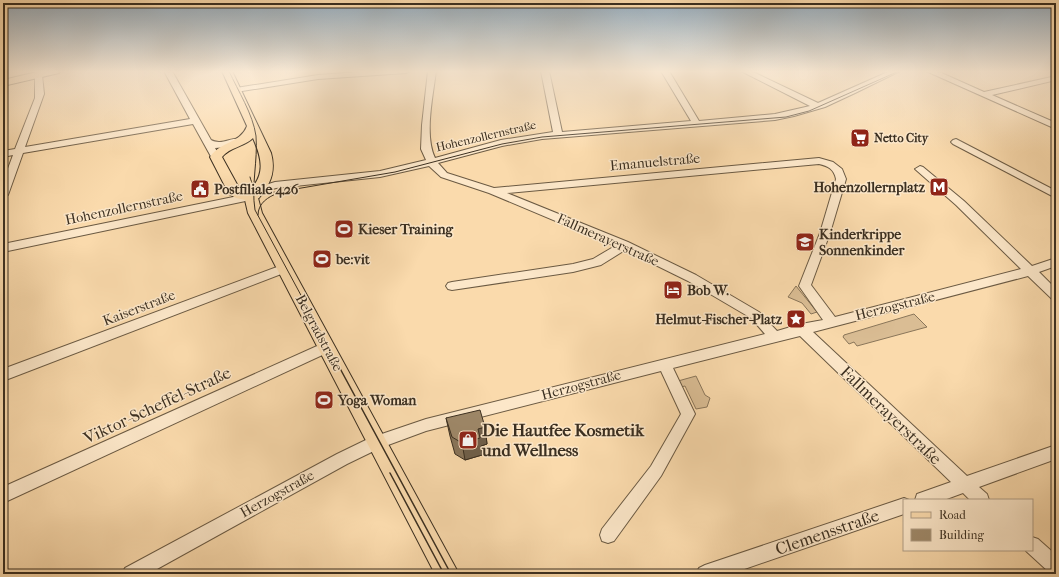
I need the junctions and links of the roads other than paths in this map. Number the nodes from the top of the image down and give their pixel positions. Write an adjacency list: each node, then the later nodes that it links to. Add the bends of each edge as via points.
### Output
1 (39, 98): 20 (street)
2 (183, 98): 11 (street)
3 (240, 98): 13 (main road)
4 (429, 98): 23 (street, via 426,149)
5 (551, 98): 15 (street)
6 (681, 98): 12 (street)
7 (801, 98): 10 (street)
8 (836, 98): 10 (street, Hohenzollernstraße)
9 (993, 98): 14 (street)
10 (818, 106): 12 (street, Hohenzollernstraße, via 785,116)
11 (195, 121): 17 (street); 20 (street)
12 (696, 123): 15 (street, Hohenzollernstraße)
13 (253, 126): 16 (main road, via 250,134); 19 (main road)
14 (1056, 126)
15 (558, 134): 23 (street, Hohenzollernstraße, via 510,141)
16 (241, 141): 17 (street, via 220,145); 19 (main road, via 252,141); 22 (main road, via 220,152)
17 (207, 142): 22 (street)
18 (956, 142): 30 (street)
19 (262, 145): 26 (main road, via 268,166)
20 (19, 152): 21 (street); 29 (street)
21 (3, 154)
22 (217, 160): 31 (main road, via 234,191)
23 (431, 162): 25 (street, Hohenzollernstraße); 28 (street, Fallmerayerstraße, via 444,175)
24 (920, 169): 36 (street, via 965,208)
25 (362, 177): 27 (street, Hohenzollernstraße); 31 (street, Hohenzollernstraße)
26 (266, 180): 27 (street, Hohenzollernstraße); 31 (main road)
27 (279, 184): 31 (street, Hohenzollernstraße)
28 (493, 191): 32 (street, Fallmerayerstraße); 39 (street, Emanuelstraße, via 819,161 835,167 841,179 825,233 805,286)
29 (3, 195)
30 (1056, 195)
31 (251, 197): 33 (street, Hohenzollernstraße); 35 (main road, Belgradstraße, via 254,212)
32 (624, 245): 37 (street, via 597,262 573,268); 41 (street, Fallmerayerstraße, via 744,307 763,322)
33 (3, 248)
34 (1056, 262): 36 (street, Herzogstraße)
35 (284, 268): 42 (main road, Belgradstraße); 44 (street, Kaiserstraße)
36 (1028, 271): 38 (street); 39 (street, Herzogstraße)
37 (452, 286)
38 (1056, 296)
39 (832, 322): 40 (street, Herzogstraße)
40 (801, 329): 41 (street, Herzogstraße); 47 (street, Fallmerayerstraße)
41 (774, 336): 43 (street, Herzogstraße)
42 (326, 347): 45 (main road, Belgradstraße); 48 (street, Viktor-Scheffel-Straße)
43 (664, 364): 45 (street, Herzogstraße, via 426,425); 52 (street, via 688,414 656,471)
44 (3, 375)
45 (377, 442): 55 (street, Herzogstraße); 56 (main road, Belgradstraße)
46 (1056, 452): 47 (street)
47 (965, 486): 49 (street); 50 (street, Fallmerayerstraße)
48 (3, 495)
49 (926, 499)
50 (980, 499)
51 (903, 506): 57 (street, Clemensstraße)
52 (608, 535)
53 (1033, 546): 54 (street)
54 (1056, 567)
55 (131, 574)
56 (447, 574)
57 (705, 574)

